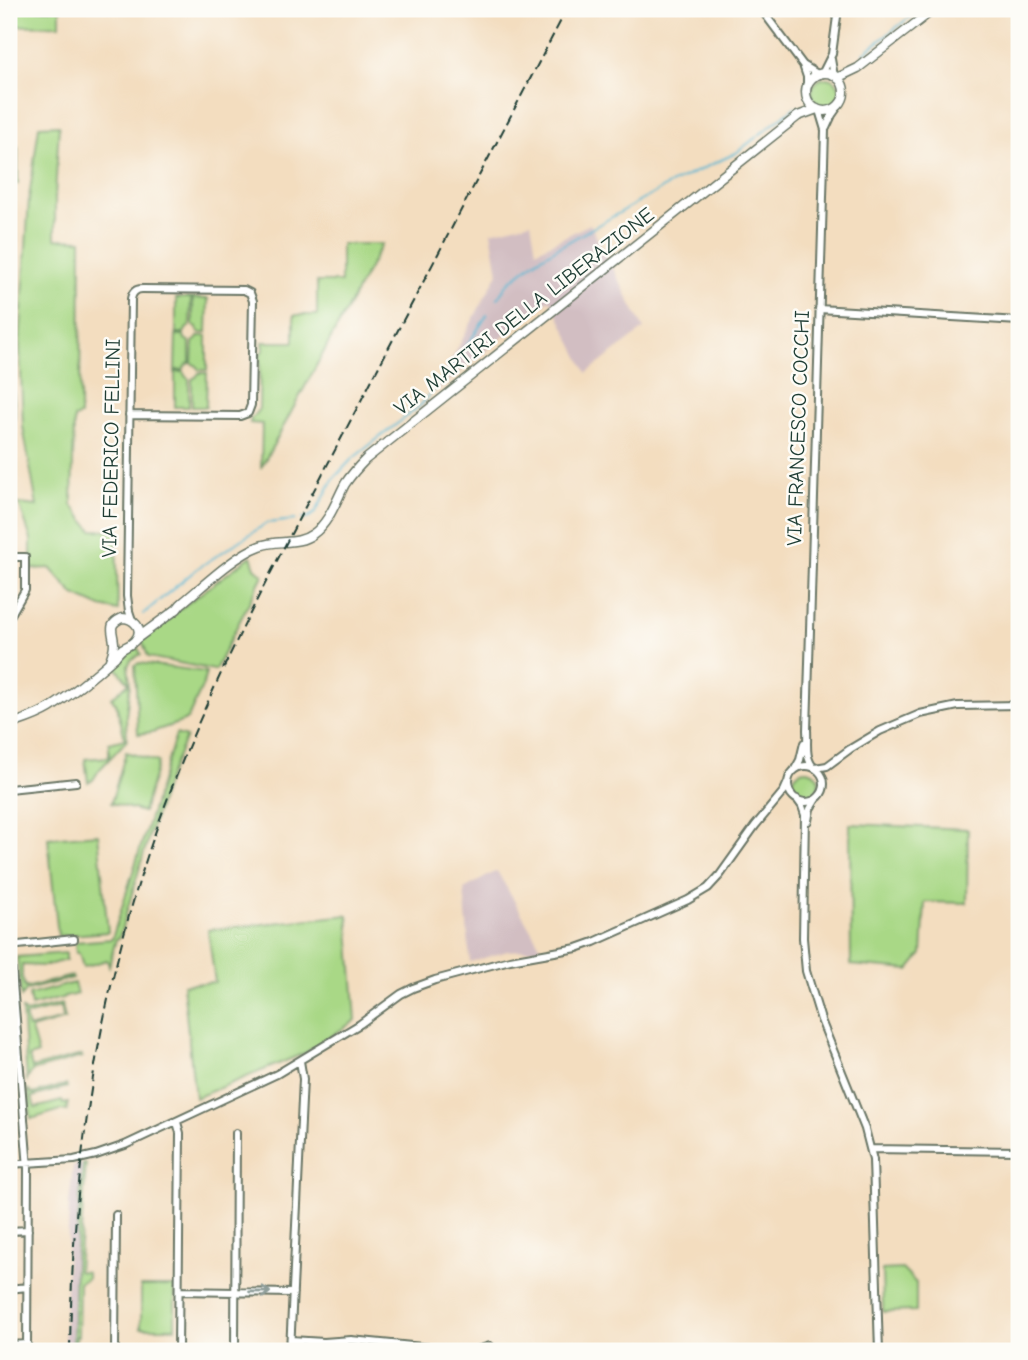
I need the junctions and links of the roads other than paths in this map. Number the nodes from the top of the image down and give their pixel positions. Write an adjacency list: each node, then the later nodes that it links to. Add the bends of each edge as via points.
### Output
1 (761, 9): 5 (street)
2 (838, 9): 4 (street)
3 (934, 9): 6 (street)
4 (831, 57): 7 (street); 8 (street)
5 (802, 63): 7 (street); 9 (street)
6 (858, 68): 8 (street); 10 (street)
7 (821, 74): 8 (street); 9 (street, VIA MARTIRI DELLA LIBERAZIONE)
8 (836, 77): 10 (street, via 844,88)
9 (807, 91): 11 (street); 12 (street, VIA MARTIRI DELLA LIBERAZIONE)
10 (841, 101): 11 (street, VIA MARTIRI DELLA LIBERAZIONE, via 832,110); 13 (street, VIA FRANCESCO COCCHI)
11 (818, 109): 12 (street, VIA MARTIRI DELLA LIBERAZIONE); 13 (street, VIA FRANCESCO COCCHI)
12 (798, 116): 21 (street, VIA MARTIRI DELLA LIBERAZIONE, via 366,459 318,530 304,539 258,547)
13 (825, 130): 14 (street, VIA FRANCESCO COCCHI)
14 (819, 309): 15 (street); 30 (street, VIA FRANCESCO COCCHI)
15 (1019, 321)
16 (129, 415): 16 (street, VIA FEDERICO FELLINI, via 134,292 244,290 251,295 248,413); 20 (street, VIA FEDERICO FELLINI)
17 (9, 515): 18 (street)
18 (9, 533)
19 (9, 556): 22 (street, via 25,556 25,590)
20 (127, 596): 23 (street, VIA FEDERICO FELLINI); 24 (street, VIA FEDERICO FELLINI)
21 (181, 604): 23 (street, via 149,624); 26 (street)
22 (9, 618)
23 (133, 620): 24 (street); 26 (street, via 138,628)
24 (117, 621): 25 (street)
25 (113, 638): 26 (street, via 125,645); 27 (street)
26 (134, 641): 27 (street)
27 (110, 660): 29 (street, via 48,709)
28 (1019, 705): 31 (street, via 958,706 920,714 870,737)
29 (9, 725)
30 (807, 728): 32 (street, VIA FRANCESCO COCCHI, via 807,755); 33 (street, VIA FRANCESCO COCCHI)
31 (835, 761): 32 (street); 36 (street)
32 (815, 768): 33 (street, via 804,766); 36 (street)
33 (793, 772): 35 (street)
34 (76, 782): 37 (street)
35 (788, 782): 39 (street); 40 (street)
36 (824, 786): 38 (street)
37 (9, 789)
38 (818, 797): 39 (street, via 808,801); 41 (street, via 810,809)
39 (796, 798): 40 (street); 41 (street, via 804,813)
40 (774, 804): 46 (street, via 720,876 694,897 594,943 510,960 413,988)
41 (805, 839): 49 (street, via 808,978)
42 (74, 939): 43 (street)
43 (9, 946): 44 (street)
44 (18, 1048): 45 (street); 51 (street)
45 (9, 1049)
46 (300, 1062): 47 (street); 60 (street, via 303,1079)
47 (177, 1122): 51 (street, via 96,1155); 58 (street)
48 (236, 1133): 59 (street)
49 (871, 1149): 50 (street); 69 (street)
50 (1019, 1152)
51 (28, 1163): 52 (street); 54 (street)
52 (9, 1164)
53 (116, 1215): 65 (street)
54 (27, 1230): 55 (street); 56 (street)
55 (9, 1231)
56 (27, 1287): 57 (street); 64 (street)
57 (9, 1289)
58 (178, 1291): 59 (street); 66 (street)
59 (235, 1292): 60 (street, one-way to 60); 67 (street)
60 (293, 1293): 61 (street)
61 (291, 1340): 63 (street, via 463,1350); 68 (street)
62 (9, 1346): 64 (street)
63 (490, 1346)
64 (27, 1348)
65 (115, 1351)
66 (178, 1351)
67 (234, 1351)
68 (290, 1351)
69 (879, 1351)

